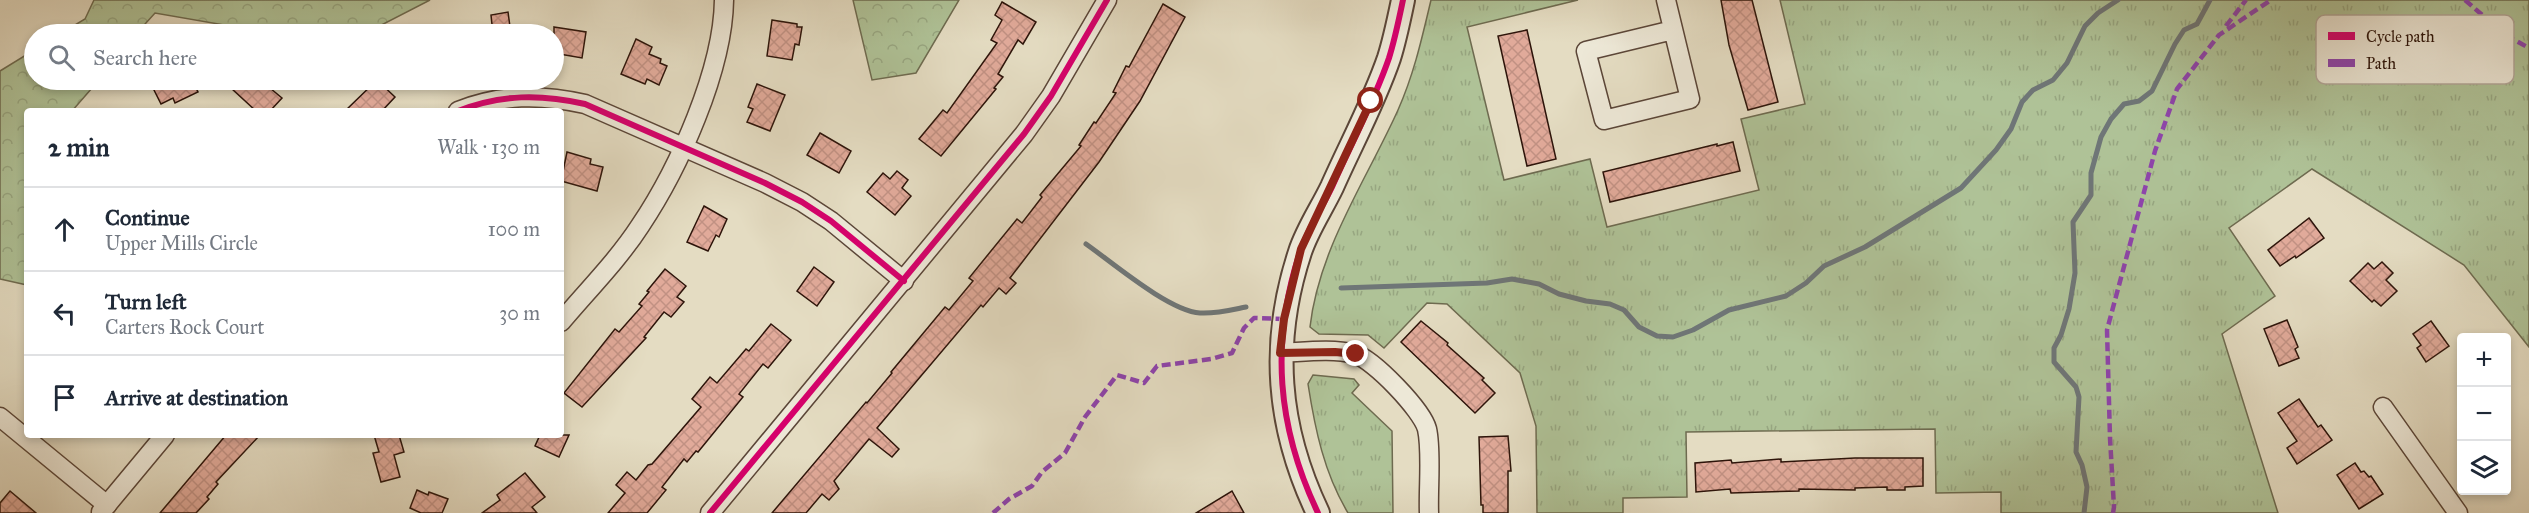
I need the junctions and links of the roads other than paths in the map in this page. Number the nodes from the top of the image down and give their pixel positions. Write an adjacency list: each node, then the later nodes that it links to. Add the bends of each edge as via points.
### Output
1 (724, 0): 7 (street, via 718,51)
2 (1107, 0): 8 (street, via 1024,134)
3 (1403, 0): 10 (street, via 1385,68 1301,249)
4 (1666, 0): 5 (street)
5 (1673, 30): 5 (street, via 1690,99 1604,120 1586,51)
6 (466, 108): 7 (street, via 507,97 557,98 585,105)
7 (683, 147): 8 (street, via 801,202 831,221); 9 (street, via 639,228)
8 (904, 281): 15 (street)
9 (564, 318)
10 (1280, 353): 16 (street, via 1280,378 1296,461); 17 (street, via 1356,354 1413,404 1424,418 1428,432)
11 (2384, 407): 18 (street)
12 (0, 417): 14 (street)
13 (163, 438): 14 (street)
14 (104, 509)
15 (710, 513)
16 (1318, 513)
17 (1429, 513)
18 (2458, 513)

